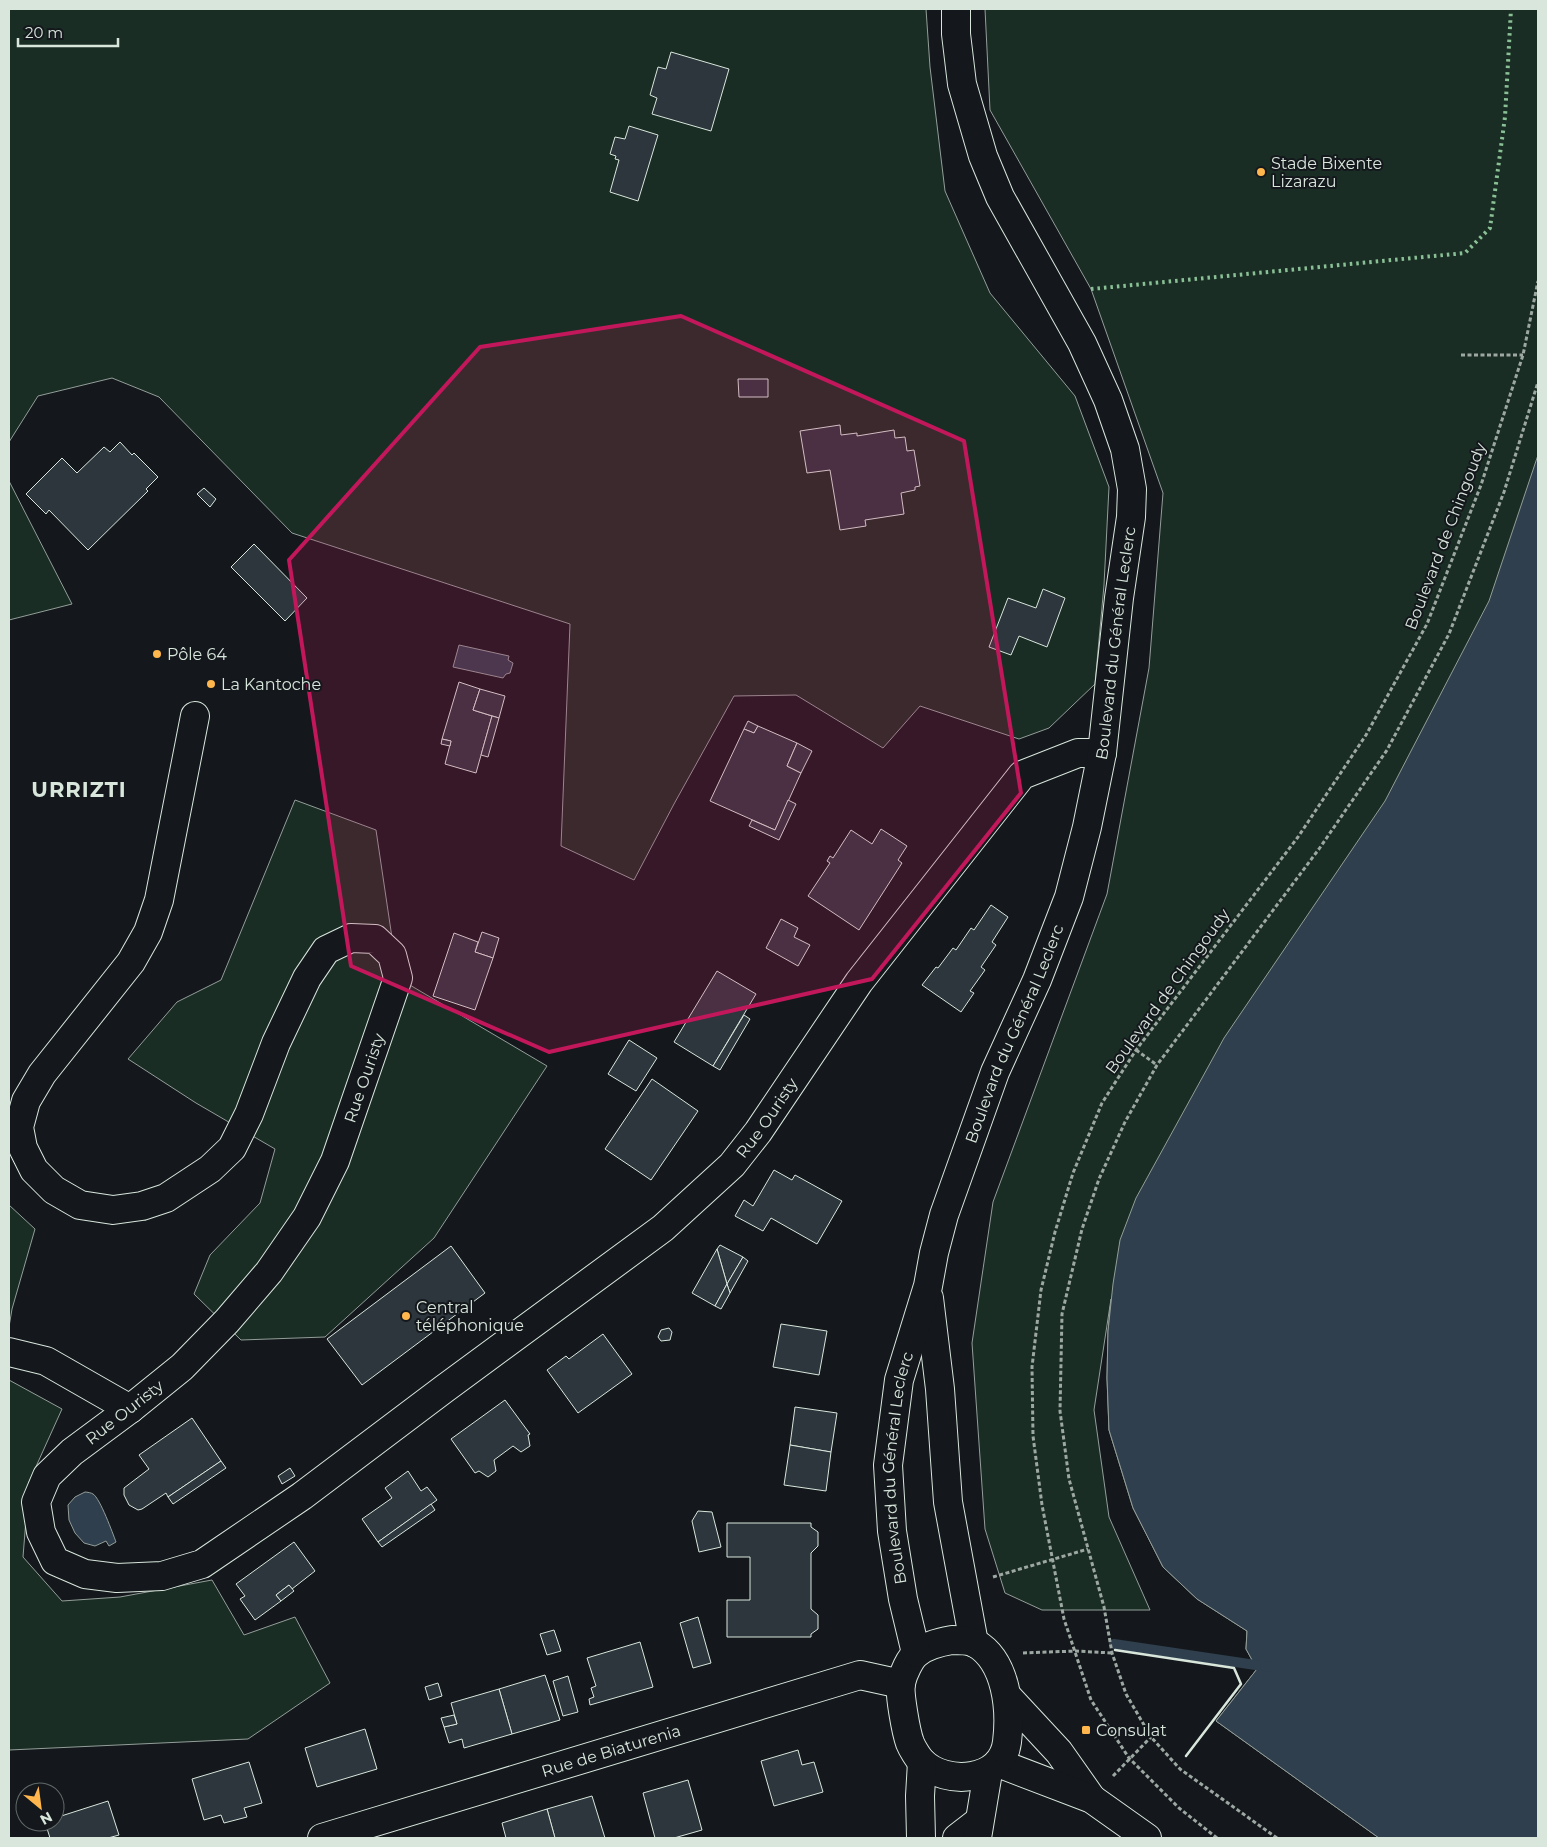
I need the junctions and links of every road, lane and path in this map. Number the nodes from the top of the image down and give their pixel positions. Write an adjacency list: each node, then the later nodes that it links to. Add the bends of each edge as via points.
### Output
1 (956, 9): 7 (street, Boulevard du Général Leclerc, via 962,84 983,156 1000,197 1082,343 1108,400 1125,449 1132,489 1130,517)
2 (1538, 281): 4 (path, Boulevard de Chingoudy)
3 (1460, 355): 4 (path)
4 (1524, 355): 8 (path, Boulevard de Chingoudy, via 1481,485 1427,624 1366,735 1298,837)
5 (1538, 382): 9 (path, via 1504,492 1448,634 1387,750 1319,849)
6 (195, 716): 12 (street, Rue Ouristy, via 159,900 148,932 131,962 42,1074 26,1101 19,1127 23,1148 34,1170 54,1190 80,1205 113,1210 142,1206 166,1198 210,1169 232,1148 307,978 326,950 351,938 375,939 392,955 398,978 335,1161 306,1217 269,1272 227,1321 182,1367)
7 (1102, 753): 10 (street, Boulevard du Général Leclerc, via 1069,897 1037,980 995,1072 944,1215); 12 (street, Rue Ouristy, via 1078,753 1022,775 859,982 758,1132 732,1164 663,1228 302,1496 202,1564 162,1576 117,1578 85,1574 55,1560 41,1532 36,1502 47,1476 72,1452)
8 (1136, 1050): 9 (path); 14 (path, Boulevard de Chingoudy, via 1102,1103 1073,1173 1041,1290 1032,1367 1032,1436)
9 (1157, 1065): 13 (path, via 1125,1122 1099,1179 1082,1229 1062,1314 1060,1411 1069,1479)
10 (928, 1286): 15 (street, Boulevard du Général Leclerc, via 948,1502); 18 (street, Boulevard du Général Leclerc, via 899,1380 888,1466 892,1530)
11 (9, 1352): 12 (street, via 46,1361)
12 (130, 1409)
13 (1088, 1549): 14 (path); 19 (path, via 1104,1607)
14 (1051, 1559): 15 (path); 17 (path, Boulevard de Chingoudy, via 1064,1619)
15 (964, 1586): 16 (street, Boulevard du Général Leclerc)
16 (981, 1648): 17 (path); 18 (street, via 952,1640 933,1644); 21 (street, via 1000,1672)
17 (1076, 1652): 19 (path); 23 (path, Boulevard de Chingoudy, via 1091,1700)
18 (916, 1653): 20 (street)
19 (1112, 1653): 22 (path, via 1126,1694)
20 (901, 1684): 24 (street, via 910,1743); 28 (street, Rue de Biaturenia, via 860,1675)
21 (1007, 1696): 25 (street, via 1010,1724 1006,1748); 26 (street, via 1059,1752)
22 (1151, 1737): 23 (path); 33 (path, via 1180,1769)
23 (1129, 1758): 26 (path); 32 (path, Boulevard de Chingoudy, via 1179,1808)
24 (922, 1762): 25 (street, via 952,1777 969,1777); 29 (street)
25 (993, 1768): 26 (street); 27 (street)
26 (1092, 1799): 31 (street)
27 (978, 1830): 30 (street)
28 (322, 1838)
29 (921, 1838)
30 (957, 1838)
31 (1147, 1838)
32 (1217, 1838)
33 (1277, 1838)

